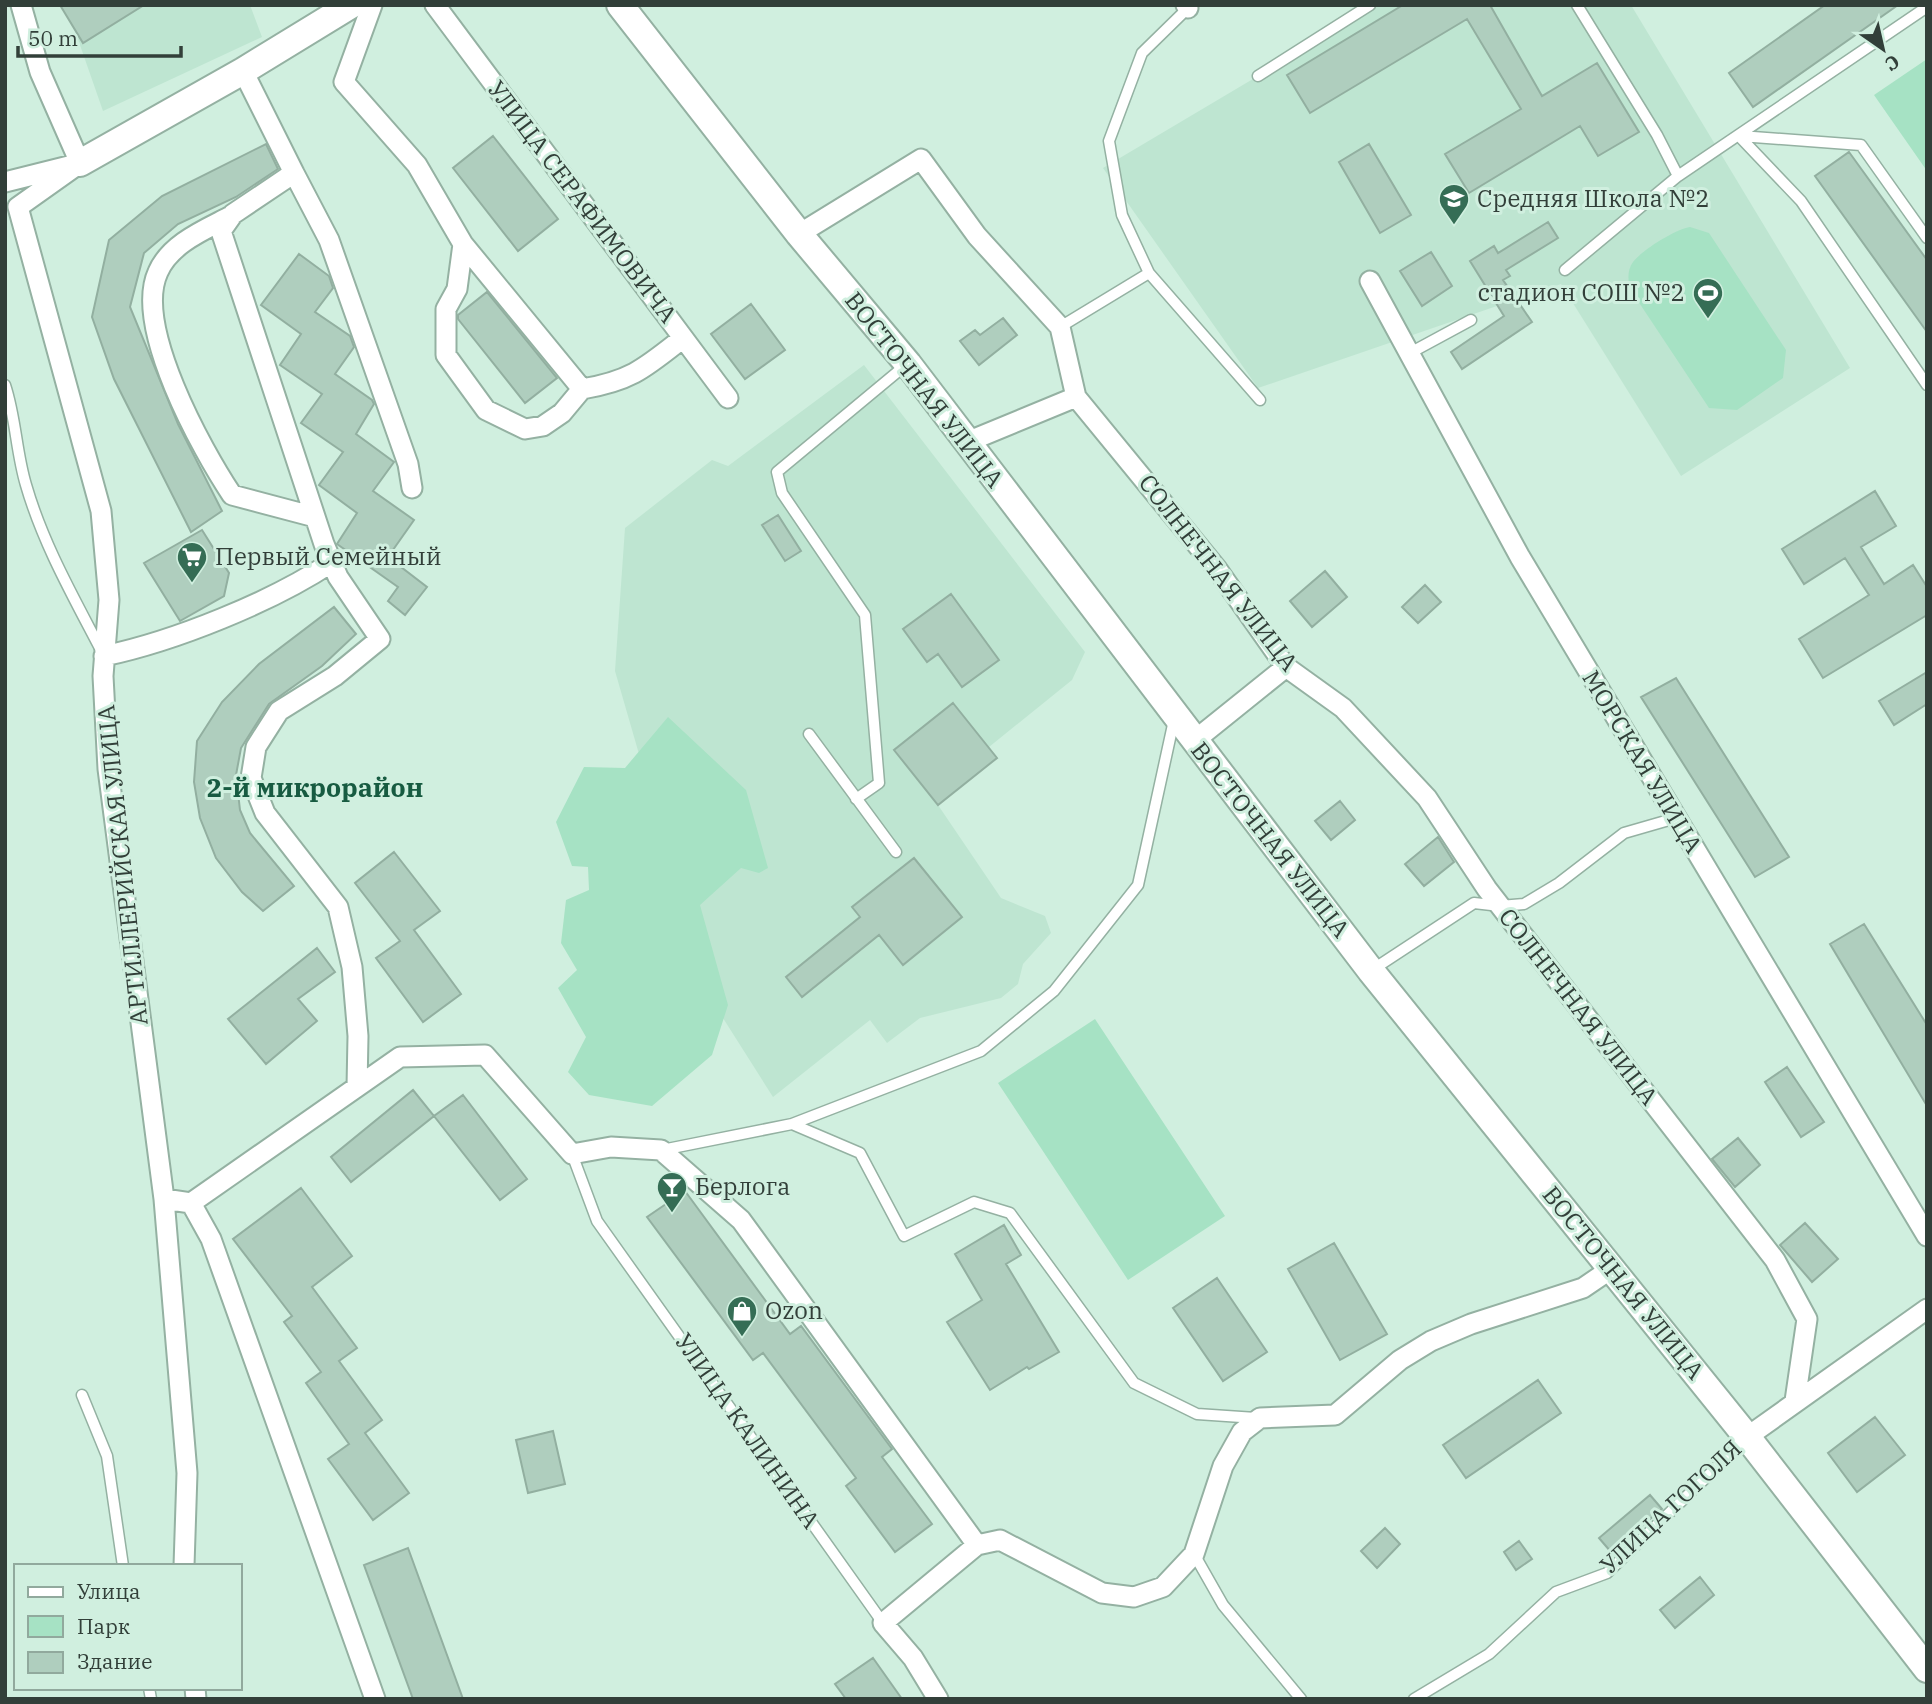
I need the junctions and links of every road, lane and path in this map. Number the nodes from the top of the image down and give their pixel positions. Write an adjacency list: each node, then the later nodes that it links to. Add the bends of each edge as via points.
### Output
1 (21, 5): 13 (street, via 40,72)
2 (351, 5): 10 (street)
3 (372, 5): 20 (street, via 344,82 417,165)
4 (435, 5): 26 (street, УЛИЦА СЕРАФИМОВИЧА)
5 (620, 5): 18 (street, ВОСТОЧНАЯ УЛИЦА)
6 (1370, 5): 11 (lane)
7 (1577, 5): 15 (lane)
8 (1187, 7): 22 (lane, via 1142,53 1109,141 1122,215)
9 (1927, 8): 12 (lane)
10 (243, 71): 13 (street); 14 (street)
11 (1258, 76)
12 (1739, 136): 15 (lane); 19 (lane, via 1861,145); 30 (lane, via 1801,201)
13 (80, 163): 16 (street); 39 (street, АРТИЛЛЕРИЙСКАЯ УЛИЦА, via 18,207 101,511 109,600)
14 (294, 173): 17 (street); 36 (street, via 329,240 356,308)
15 (1678, 176): 21 (lane)
16 (5, 182)
17 (233, 214): 37 (street, via 221,231); 37 (street, via 180,244 158,272 153,309 159,341 206,457 232,495)
18 (799, 234): 25 (street, СОЛНЕЧНАЯ УЛИЦА, via 921,159 977,236); 28 (street, ВОСТОЧНАЯ УЛИЦА)
19 (1927, 238)
20 (463, 244): 31 (street); 31 (street, via 457,289 446,309 446,355 486,411 525,429 543,426)
21 (1565, 270)
22 (1149, 273): 25 (lane); 34 (lane)
23 (1370, 281): 27 (street, МОРСКАЯ УЛИЦА)
24 (1471, 320): 27 (lane)
25 (1060, 327): 32 (street, СОЛНЕЧНАЯ УЛИЦА)
26 (683, 338): 31 (street, via 639,373); 33 (street, УЛИЦА СЕРАФИМОВИЧА)
27 (1410, 353): 45 (street, МОРСКАЯ УЛИЦА, via 1520,557)
28 (908, 364): 35 (street, ВОСТОЧНАЯ УЛИЦА); 44 (lane, via 777,472 782,493 865,615 879,783)
29 (5, 385): 39 (lane, via 26,484 52,554)
30 (1927, 385)
31 (582, 389)
32 (1076, 397): 35 (street); 40 (street, СОЛНЕЧНАЯ УЛИЦА, via 1217,569)
33 (728, 398)
34 (1260, 400)
35 (967, 443): 41 (street, ВОСТОЧНАЯ УЛИЦА)
36 (412, 488)
37 (315, 517): 38 (street)
38 (332, 562): 39 (street, via 301,583 153,646); 49 (street, via 380,639 279,711 256,747 251,778 265,813 338,906 352,967)
39 (104, 656): 53 (street, АРТИЛЛЕРИЙСКАЯ УЛИЦА, via 108,769)
40 (1286, 667): 43 (street); 47 (street, СОЛНЕЧНАЯ УЛИЦА, via 1343,708 1427,797)
41 (1175, 717): 43 (street, ВОСТОЧНАЯ УЛИЦА); 50 (lane, via 1138,885 1054,990 981,1051)
42 (808, 734): 44 (lane)
43 (1194, 741): 48 (street, ВОСТОЧНАЯ УЛИЦА)
44 (856, 799): 46 (lane)
45 (1676, 818): 47 (lane, via 1624,833 1524,904); 55 (street, МОРСКАЯ УЛИЦА)
46 (896, 852)
47 (1500, 906): 48 (lane, via 1474,903); 59 (street, СОЛНЕЧНАЯ УЛИЦА, via 1775,1260 1807,1319)
48 (1371, 971): 56 (street, ВОСТОЧНАЯ УЛИЦА)
49 (357, 1087): 52 (street, via 400,1057 485,1055); 54 (street)
50 (792, 1124): 51 (lane); 60 (lane, via 860,1153 904,1236 975,1202 1010,1213 1134,1383 1197,1414)
51 (661, 1150): 52 (street, via 611,1147); 62 (street, via 741,1220)
52 (572, 1154): 66 (lane, УЛИЦА КАЛИНИНА, via 597,1221)
53 (164, 1199): 54 (street); 65 (street, АРТИЛЛЕРИЙСКАЯ УЛИЦА, via 187,1473)
54 (191, 1203): 68 (street, via 211,1239)
55 (1927, 1236)
56 (1611, 1269): 60 (street, via 1583,1288 1431,1341 1400,1360 1335,1415); 61 (street, ВОСТОЧНАЯ УЛИЦА)
57 (1927, 1310): 59 (street, УЛИЦА ГОГОЛЯ)
58 (82, 1395): 64 (lane, via 107,1456)
59 (1795, 1401): 61 (street, УЛИЦА ГОГОЛЯ)
60 (1260, 1418): 63 (street, via 1242,1432 1223,1466)
61 (1747, 1437): 67 (street, ВОСТОЧНАЯ УЛИЦА); 71 (lane, УЛИЦА ГОГОЛЯ, via 1607,1573 1556,1592 1489,1654)
62 (977, 1545): 63 (street, via 1000,1540 1102,1593 1134,1597 1163,1587); 66 (street)
63 (1194, 1554): 70 (lane, via 1223,1605)
64 (123, 1564)
65 (184, 1564)
66 (883, 1623): 69 (street, УЛИЦА КАЛИНИНА, via 913,1658)
67 (1927, 1669)
68 (375, 1699)
69 (938, 1699)
70 (1301, 1699)
71 (1414, 1699)

